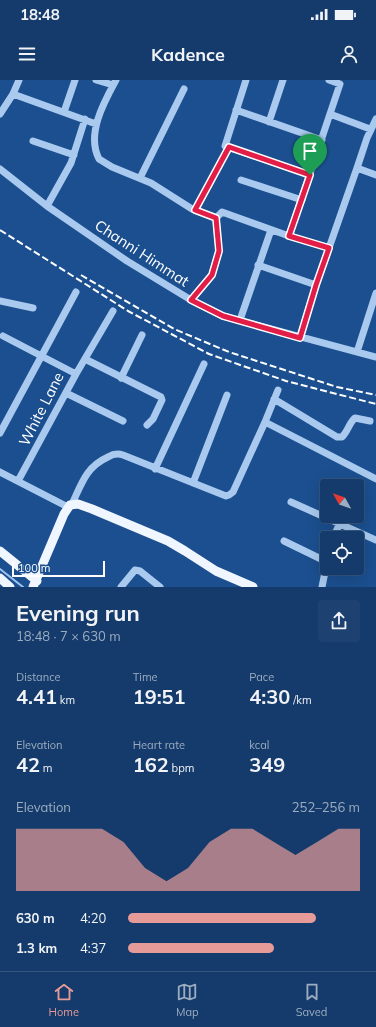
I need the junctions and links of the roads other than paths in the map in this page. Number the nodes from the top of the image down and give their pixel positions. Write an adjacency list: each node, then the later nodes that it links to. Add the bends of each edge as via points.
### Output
1 (19, 80): 10 (street)
2 (75, 80): 12 (street)
3 (96, 80): 8 (street)
4 (246, 80): 11 (street)
5 (283, 80): 17 (street)
6 (329, 80): 7 (street)
7 (341, 82): 14 (street)
8 (114, 83): 18 (street)
9 (184, 89): 28 (street)
10 (13, 94): 12 (street); 13 (street)
11 (236, 110): 17 (street); 22 (street, via 225,146)
12 (64, 112): 15 (street)
13 (0, 114)
14 (330, 114): 19 (street); 20 (street)
15 (85, 119): 18 (street); 23 (street)
16 (376, 121): 19 (street)
17 (269, 122): 20 (street)
18 (96, 124): 28 (street, via 94,145 99,159)
19 (370, 129): 24 (street)
20 (322, 140): 26 (street)
21 (33, 141): 23 (street)
22 (229, 147): 26 (street); 32 (street)
23 (74, 155): 31 (street)
24 (357, 168): 27 (street); 36 (street)
25 (0, 169): 31 (street, Channi Himmat)
26 (310, 175): 30 (street)
27 (376, 175)
28 (140, 178): 32 (street)
29 (241, 180): 30 (street)
30 (302, 200): 35 (street)
31 (47, 206): 41 (street, Channi Himmat, via 132,265)
32 (195, 210): 33 (street)
33 (216, 218): 34 (street, via 222,212); 41 (street, via 219,251 212,275)
34 (271, 230): 35 (street); 37 (street)
35 (289, 236): 36 (street)
36 (329, 248): 38 (street)
37 (258, 265): 38 (street); 45 (street)
38 (316, 285): 48 (street)
39 (76, 292): 50 (street)
40 (375, 297): 49 (street)
41 (191, 300): 45 (street, Channi Himmat, via 223,316)
42 (0, 301): 43 (street)
43 (33, 308)
44 (113, 311): 52 (street)
45 (240, 320): 48 (street, Channi Himmat)
46 (142, 335): 55 (street)
47 (3, 336): 50 (street)
48 (300, 338): 49 (street, Channi Himmat)
49 (357, 352): 51 (street, Channi Himmat)
50 (42, 356): 54 (street, White Lane); 64 (street, White Lane)
51 (376, 357)
52 (85, 359): 54 (street); 55 (street)
53 (204, 364): 65 (street)
54 (76, 374): 57 (street, White Lane)
55 (121, 378): 63 (street, via 162,398 154,417)
56 (278, 390): 59 (street)
57 (66, 393): 60 (street); 68 (street, White Lane)
58 (227, 395): 69 (street)
59 (274, 399): 61 (street, via 337,437 344,435 355,418); 62 (street)
60 (123, 421)
61 (370, 421)
62 (265, 422): 67 (street); 69 (street, via 231,493 226,496)
63 (147, 425)
64 (0, 433)
65 (155, 469): 69 (street); 71 (street, via 120,454 112,455 89,470)
66 (0, 472): 68 (street)
67 (376, 479)
68 (18, 481): 71 (street)
69 (193, 483)
70 (291, 502): 72 (street)
71 (70, 505): 81 (main road); 85 (main road, via 78,504 92,509 168,541 216,571)
72 (320, 514)
73 (340, 523): 74 (street); 75 (street)
74 (336, 531)
75 (376, 540)
76 (284, 541): 78 (street)
77 (0, 551): 81 (main road)
78 (320, 559)
79 (324, 575): 86 (street)
80 (0, 578): 82 (main road)
81 (35, 584)
82 (10, 587)
83 (121, 587): 84 (street, via 135,570)
84 (160, 587)
85 (253, 587)
86 (322, 587)

